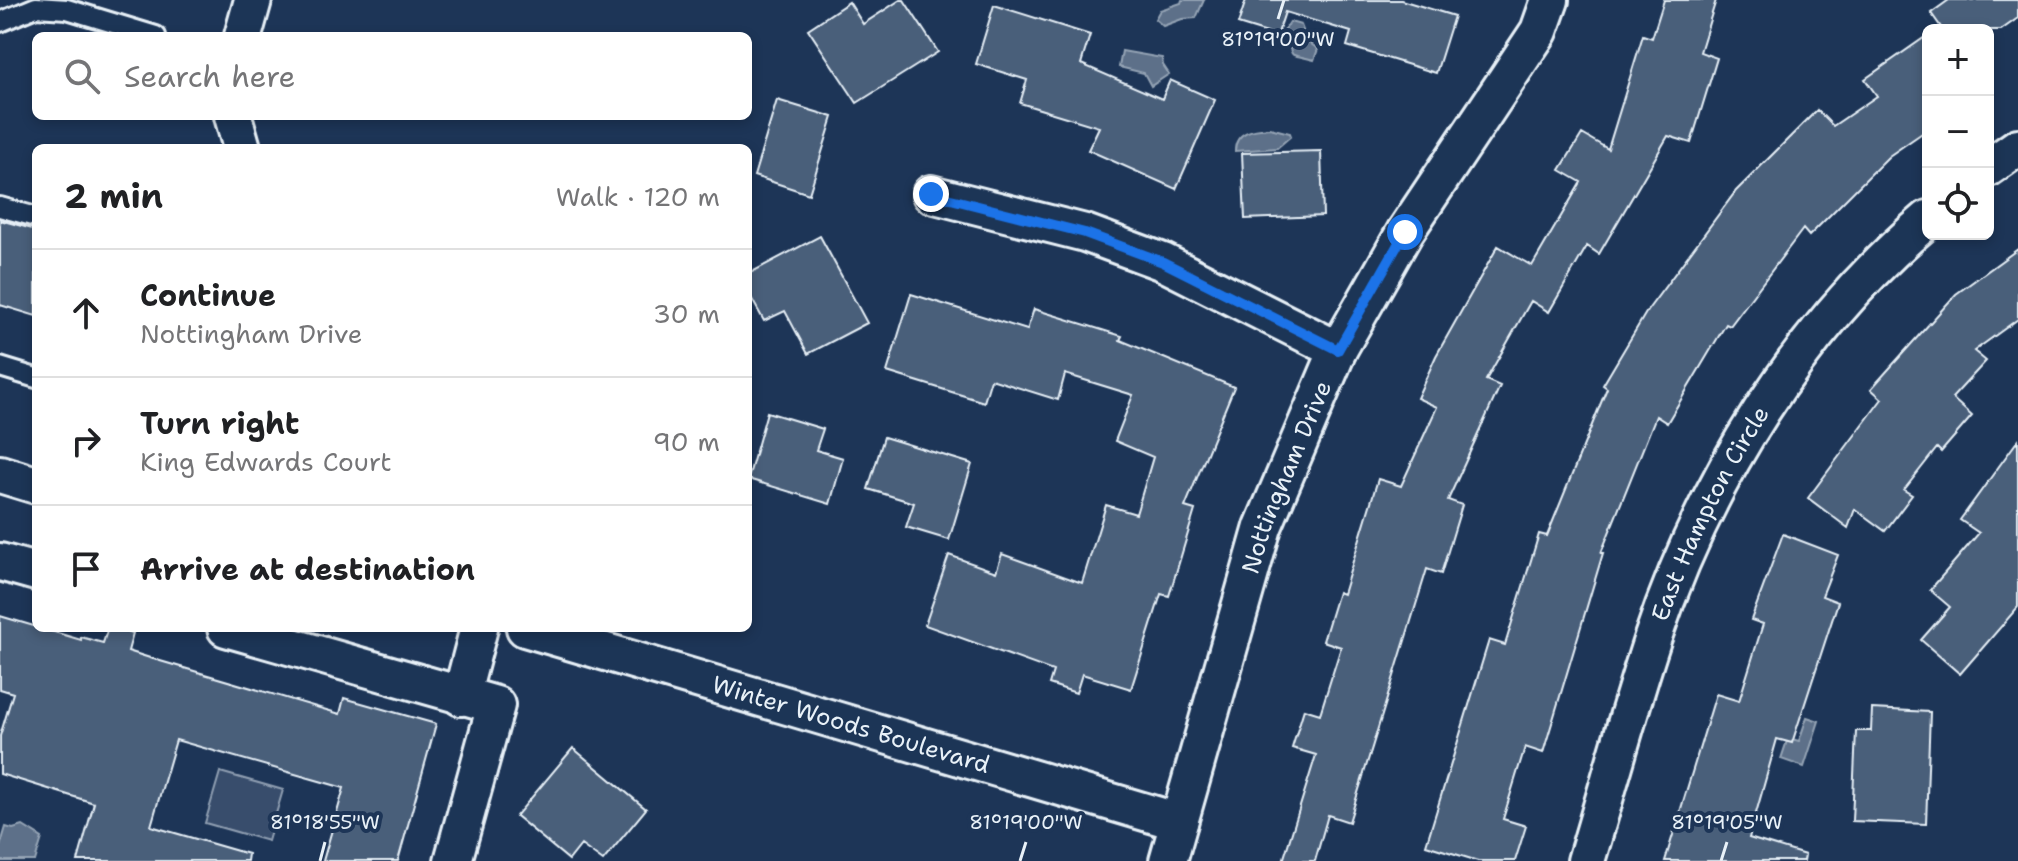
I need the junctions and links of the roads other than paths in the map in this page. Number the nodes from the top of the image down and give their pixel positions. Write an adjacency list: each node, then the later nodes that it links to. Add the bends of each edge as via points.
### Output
1 (253, 0): 5 (street)
2 (1550, 0): 14 (street, Nottingham Drive, via 1539,31 1405,232)
3 (0, 22): 4 (lane, via 36,7 67,9)
4 (143, 32)
5 (244, 32)
6 (234, 120): 7 (street)
7 (241, 144)
8 (2018, 147): 9 (street)
9 (1994, 164)
10 (931, 194): 14 (street, via 1085,233 1163,262)
11 (0, 207): 12 (lane)
12 (32, 216)
13 (1922, 225): 28 (street, East Hampton Circle, via 1842,304 1777,387 1728,468 1690,542 1652,639)
14 (1338, 350): 25 (street, Nottingham Drive, via 1263,527)
15 (0, 367): 16 (lane)
16 (32, 377)
17 (0, 474): 18 (street)
18 (32, 484)
19 (0, 562): 20 (street)
20 (32, 571)
21 (240, 632): 24 (street)
22 (478, 632): 24 (street)
23 (544, 632): 25 (street, Winter Woods Boulevard)
24 (461, 697): 26 (street, via 496,705)
25 (1179, 822): 27 (street, Nottingham Drive)
26 (453, 861)
27 (1168, 861)
28 (1586, 861)

